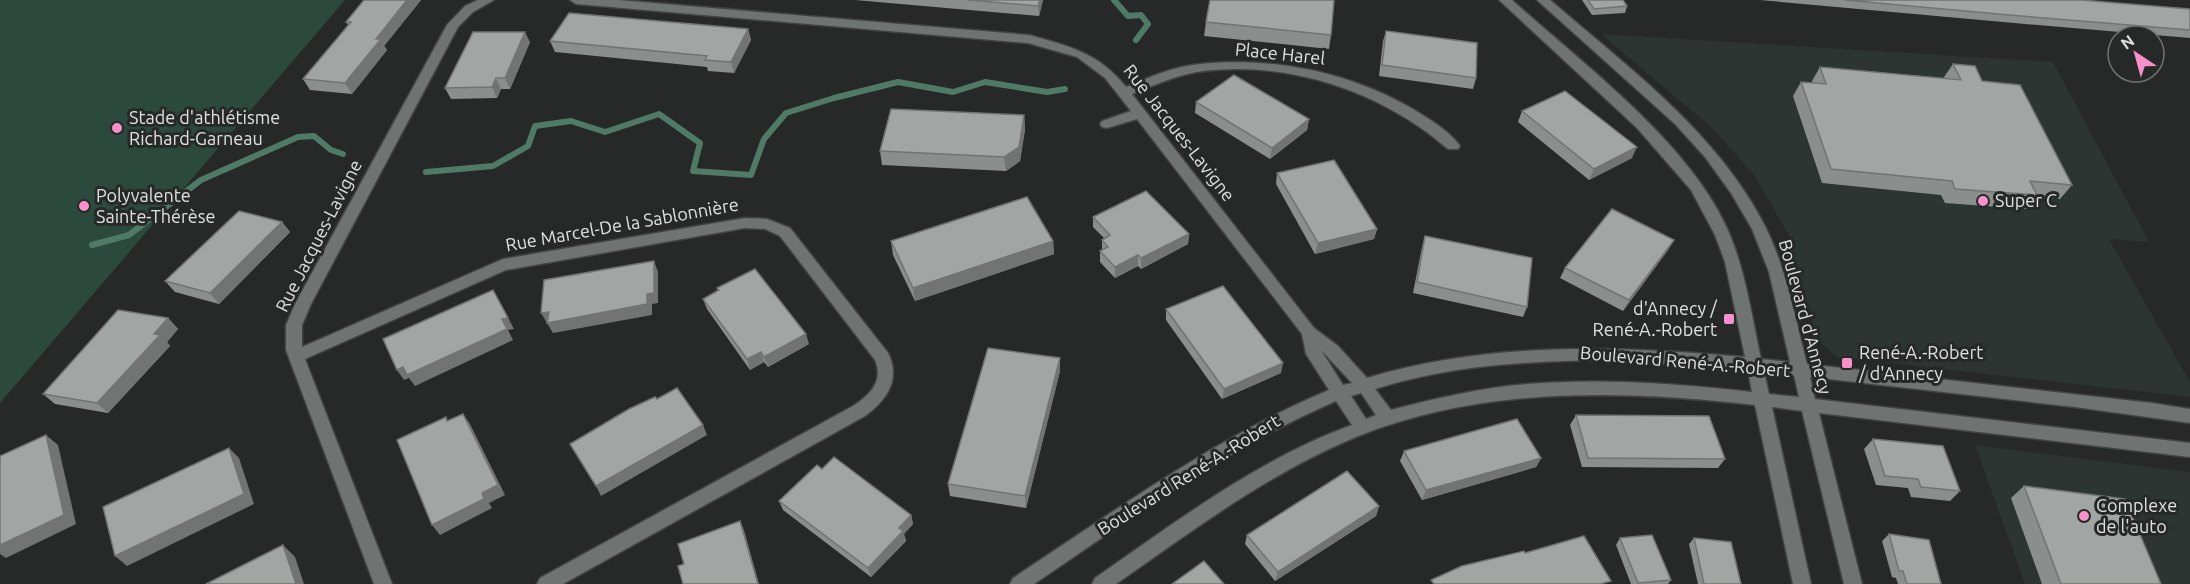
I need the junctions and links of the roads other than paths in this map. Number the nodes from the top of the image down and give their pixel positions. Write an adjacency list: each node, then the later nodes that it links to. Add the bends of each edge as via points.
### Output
1 (488, 0): 10 (street, Rue Jacques-Lavigne, via 462,14 453,25 356,203 294,325)
2 (576, 0): 5 (street, Rue Jacques-Lavigne, via 1029,39 1081,54 1110,75)
3 (1505, 0): 11 (street, via 1650,131 1700,191 1728,248)
4 (1543, 0): 12 (street, Boulevard d'Annecy, via 1688,129 1729,177 1764,238)
5 (1124, 92): 6 (street, Rue Jacques-Lavigne); 8 (street, Place Harel, via 1189,70 1212,67 1318,75 1411,113)
6 (1140, 113): 7 (street); 9 (street, Rue Jacques-Lavigne)
7 (1107, 124)
8 (1453, 146)
9 (1309, 332): 13 (street, Rue Jacques-Lavigne, via 1332,348); 14 (street, Rue Jacques-Lavigne, via 1314,354)
10 (297, 356): 21 (street, Rue Jacques-Lavigne); 22 (street, Rue Marcel-De la Sablonnière, via 511,263 745,224 767,224 785,232 882,357 887,370 881,392 858,411)
11 (1755, 366): 12 (street, Boulevard René-A.-Robert); 13 (street, Boulevard René-A.-Robert, via 1627,354 1550,353 1464,361); 15 (street)
12 (1799, 371): 16 (street, Boulevard d'Annecy); 17 (street, Boulevard René-A.-Robert)
13 (1365, 385): 14 (street, Boulevard René-A.-Robert); 18 (street, Rue Jacques-Lavigne)
14 (1339, 394): 19 (street, Rue Jacques-Lavigne); 23 (street, Boulevard René-A.-Robert, via 1286,415 1231,445)
15 (1762, 400): 16 (street, Boulevard René-A.-Robert); 18 (street, Boulevard René-A.-Robert, via 1649,389 1573,387 1485,395); 25 (street)
16 (1808, 405): 20 (street, Boulevard René-A.-Robert); 26 (street, Boulevard d'Annecy)
17 (2190, 416)
18 (1387, 418): 19 (street, Boulevard René-A.-Robert)
19 (1362, 427): 24 (street, Boulevard René-A.-Robert, via 1268,473)
20 (2190, 450)
21 (382, 584)
22 (546, 584)
23 (1019, 584)
24 (1101, 584)
25 (1802, 584)
26 (1853, 584)

